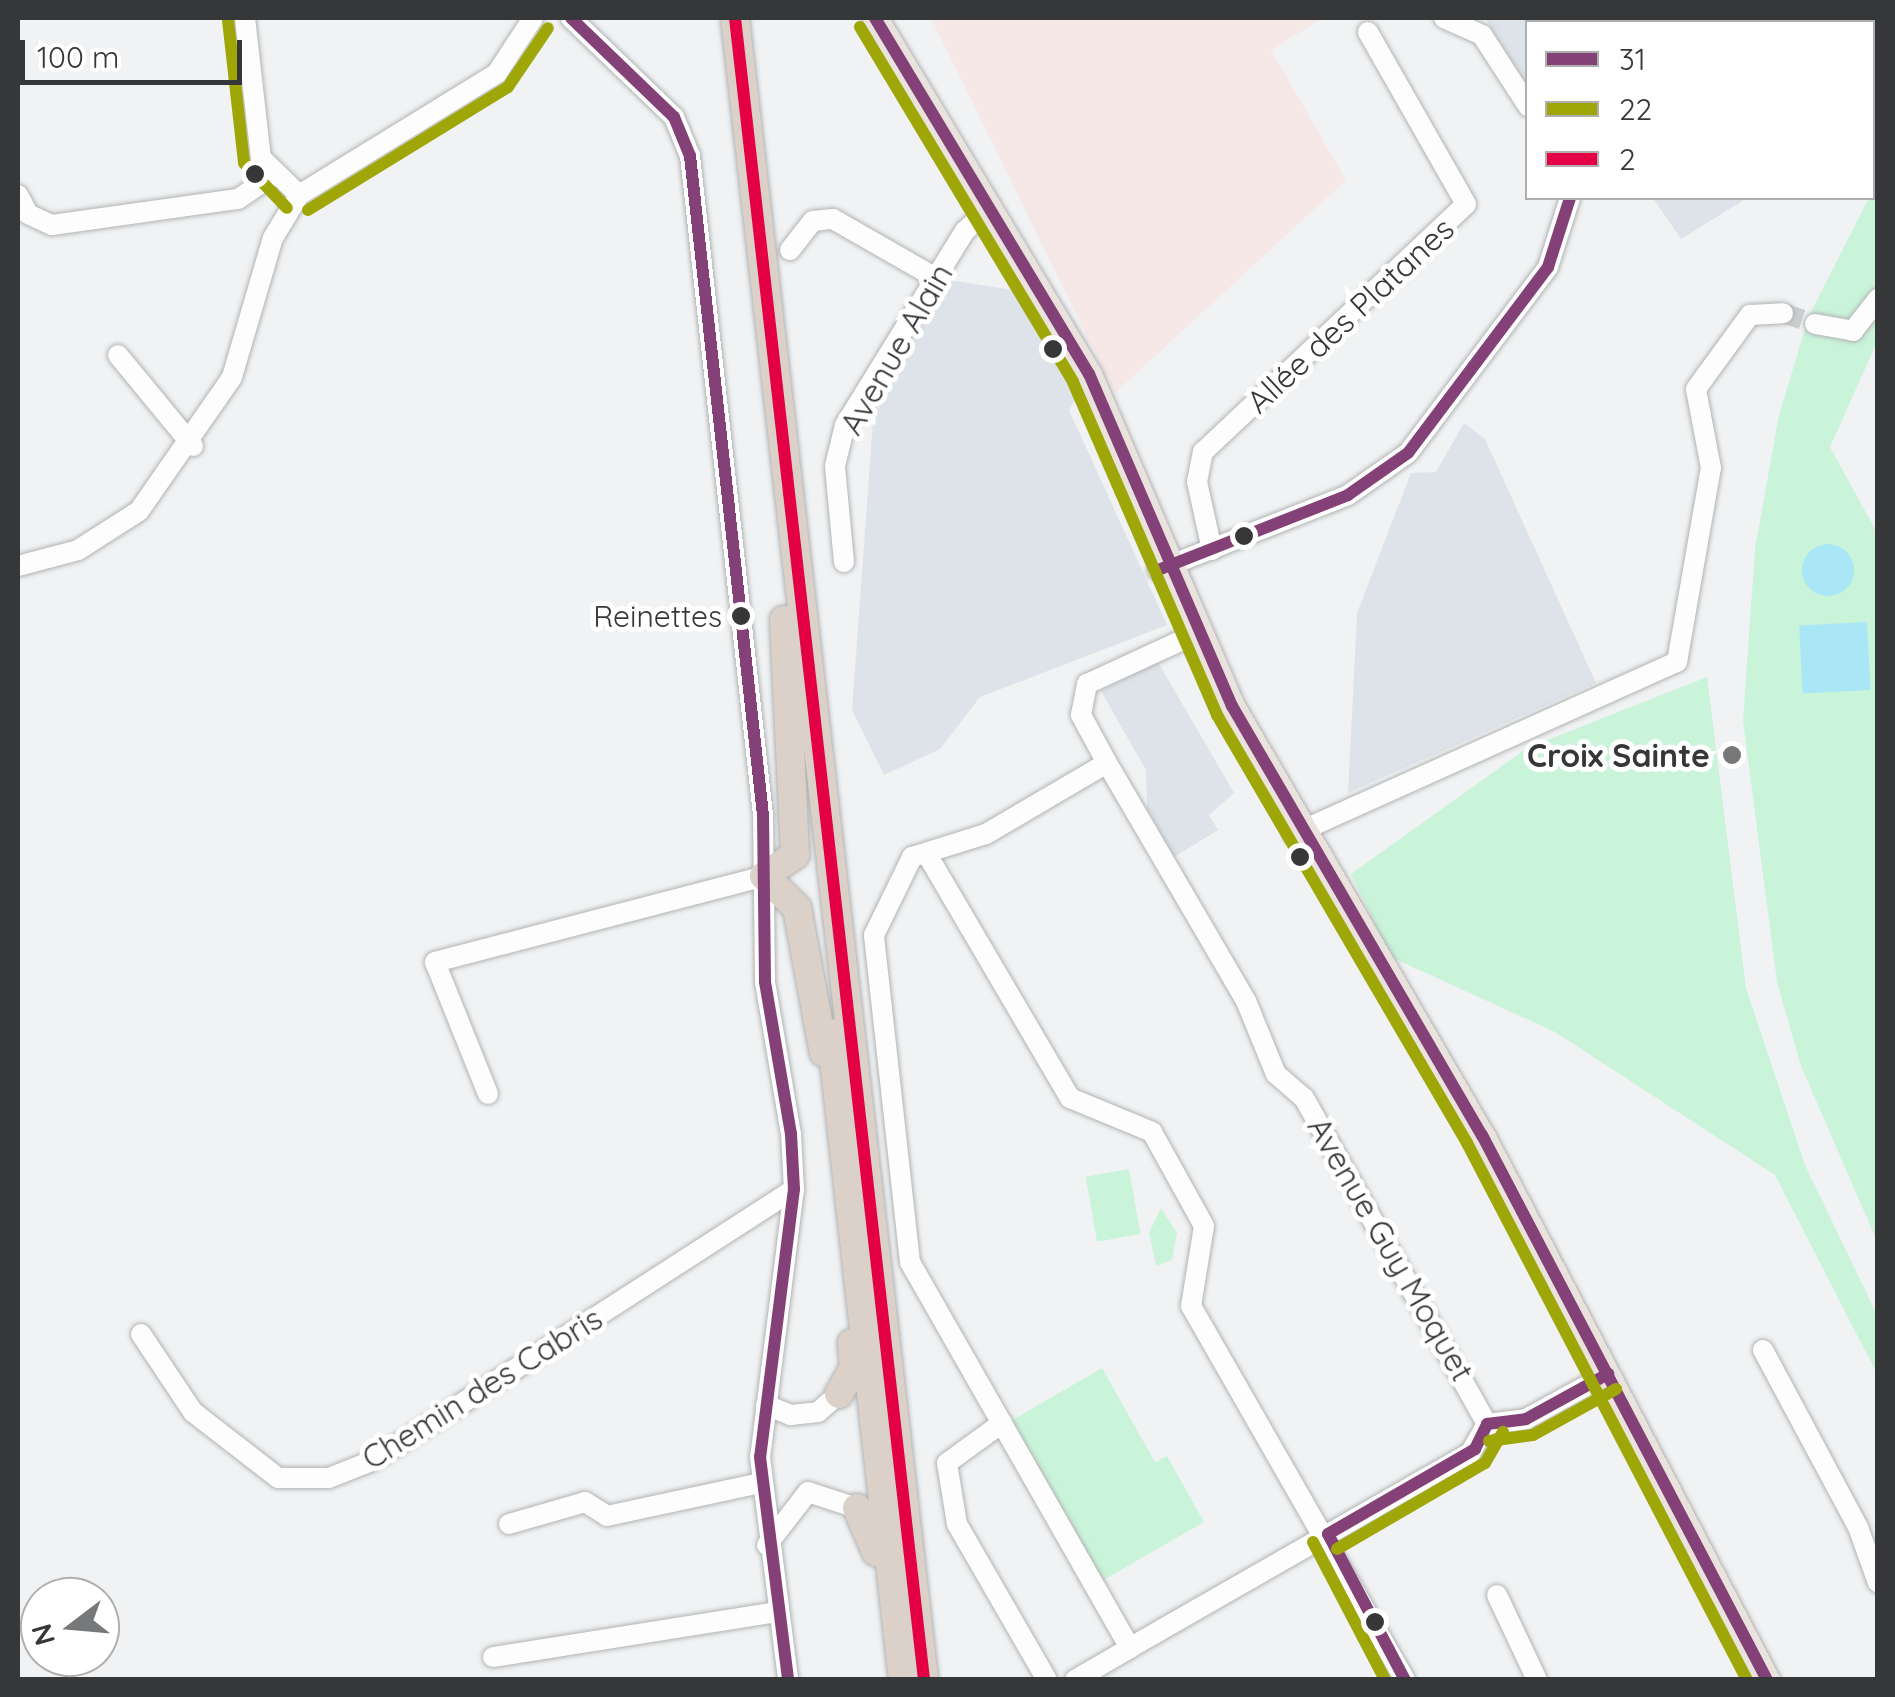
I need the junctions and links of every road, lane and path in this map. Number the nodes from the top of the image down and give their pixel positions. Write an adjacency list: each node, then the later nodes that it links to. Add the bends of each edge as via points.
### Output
1 (245, 18): 10 (street, via 252,121)
2 (534, 18): 12 (street, via 496,73)
3 (571, 18): 31 (street, via 674,117 690,156)
4 (717, 18): 26 (highway)
5 (736, 18): 56 (highway)
6 (875, 18): 14 (main road)
7 (1444, 18): 9 (street, via 1482,35)
8 (1368, 32): 22 (street, Allée des Platanes, via 1466,204 1203,452 1197,482)
9 (1525, 101)
10 (271, 177): 11 (street, via 238,199 52,225 28,214); 12 (street)
11 (18, 195)
12 (299, 195): 21 (street, via 273,238 232,377)
13 (1569, 200): 22 (street, via 1548,267 1408,453 1348,495)
14 (990, 209): 16 (street, Avenue Alain); 25 (main road)
15 (790, 250): 16 (street, via 813,221 833,220)
16 (936, 278): 23 (street, Avenue Alain, via 845,424 835,466)
17 (1878, 299): 19 (street, via 1853,331)
18 (1783, 313): 29 (street, via 1750,315 1696,389 1711,468 1677,662)
19 (1815, 324)
20 (118, 354): 21 (street)
21 (193, 446): 24 (street, via 115,532)
22 (1212, 550): 25 (street)
23 (844, 562)
24 (18, 566)
25 (1164, 568): 27 (main road)
26 (784, 620): 31 (highway, via 795,855); 33 (highway)
27 (1193, 634): 28 (street, Avenue Guy Moquet, via 1083,690 1081,716); 29 (main road, via 1224,721)
28 (1107, 763): 30 (street, via 986,834); 42 (street, Avenue Guy Moquet, via 1246,1001 1268,1060 1304,1098)
29 (1299, 832): 38 (main road)
30 (928, 856): 41 (street, via 904,865 874,934 910,1262); 46 (street, via 1074,1103 1152,1132 1204,1226 1191,1306)
31 (764, 876): 32 (street, via 435,962); 33 (highway, via 801,922); 34 (street, via 765,982)
32 (488, 1094)
33 (847, 1182): 35 (highway)
34 (794, 1189): 36 (street, Chemin des Cabris, via 374,1460 329,1478 278,1478 193,1412); 40 (street)
35 (851, 1216): 39 (highway, via 854,1368); 55 (highway)
36 (141, 1334)
37 (1763, 1350): 48 (street, via 1858,1526)
38 (1608, 1374): 42 (street, via 1526,1419); 60 (main road)
39 (839, 1394): 40 (street, via 818,1412 791,1416)
40 (766, 1404): 43 (street)
41 (1002, 1422): 51 (street); 57 (street, via 947,1462 956,1524)
42 (1487, 1424): 46 (street, via 1475,1449)
43 (761, 1483): 45 (street, via 608,1516 585,1502); 47 (street)
44 (858, 1508): 47 (street, via 808,1492); 55 (highway, via 871,1527)
45 (509, 1524)
46 (1328, 1534): 51 (street); 53 (street)
47 (767, 1545): 50 (street)
48 (1878, 1583)
49 (1497, 1596): 59 (street)
50 (777, 1612): 52 (street); 54 (street)
51 (1130, 1648): 58 (street)
52 (493, 1657)
53 (1402, 1678)
54 (788, 1680)
55 (902, 1680)
56 (924, 1680)
57 (1048, 1680)
58 (1075, 1680)
59 (1538, 1680)
60 (1767, 1680)

